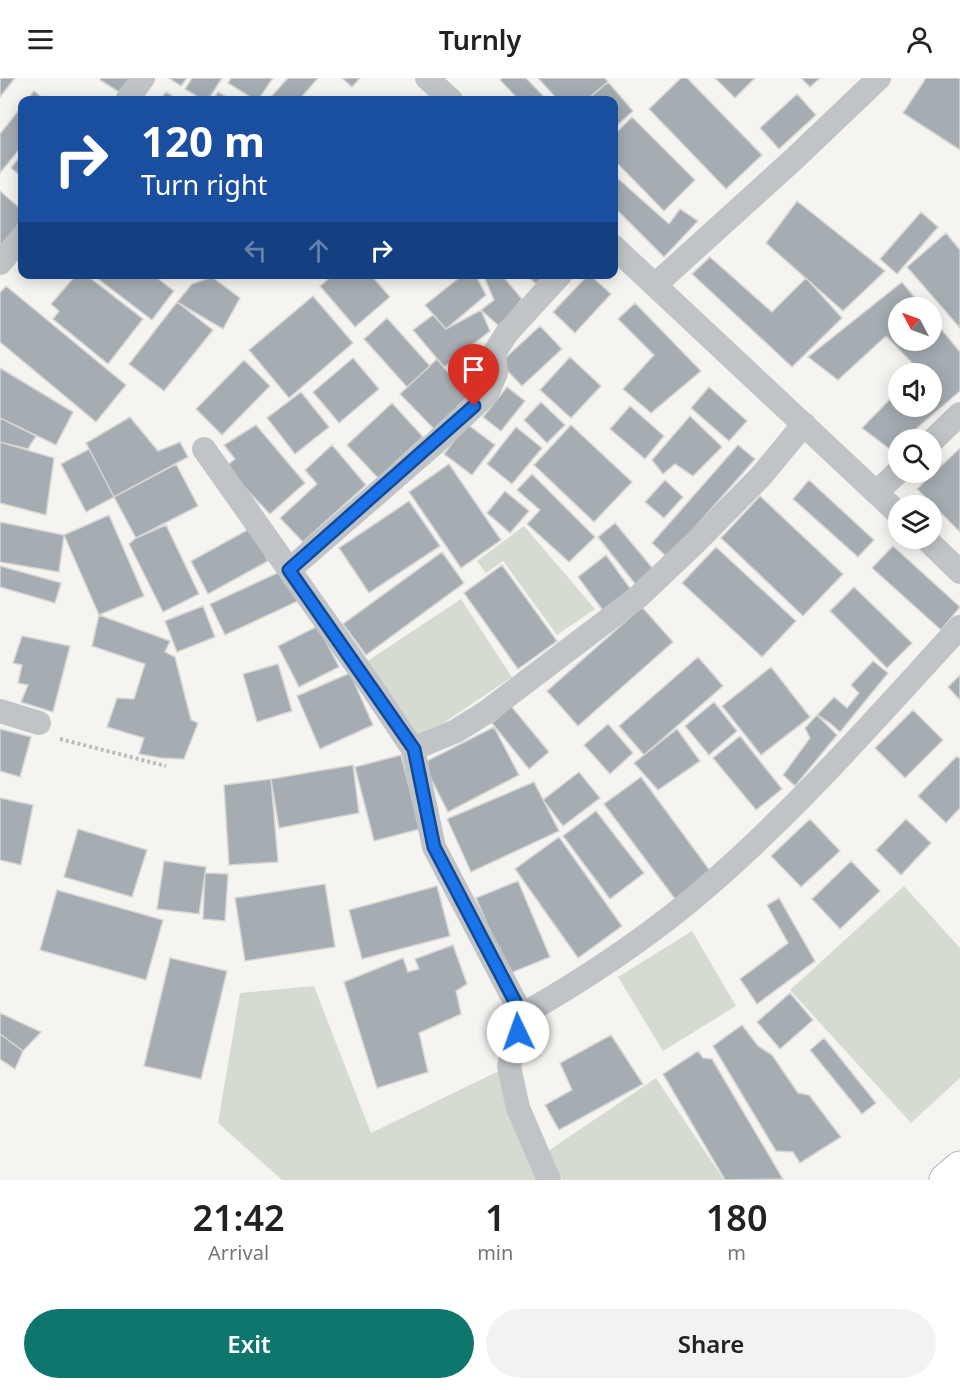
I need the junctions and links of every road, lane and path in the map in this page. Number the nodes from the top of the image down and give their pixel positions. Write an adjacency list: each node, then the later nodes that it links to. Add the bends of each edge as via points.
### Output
1 (143, 78): 4 (street)
2 (427, 78): 5 (street)
3 (879, 78): 10 (street)
4 (131, 96)
5 (447, 96)
6 (18, 242): 8 (street)
7 (618, 251): 10 (street)
8 (0, 263)
9 (556, 279): 19 (street, via 494,353 496,373 487,394)
10 (655, 285): 12 (street)
11 (960, 414): 13 (street)
12 (804, 424): 16 (street); 24 (street, via 760,476 638,597 485,713)
13 (942, 431)
14 (204, 449): 19 (street)
15 (888, 482): 16 (street)
16 (877, 492): 17 (street)
17 (888, 503)
18 (936, 549): 20 (street)
19 (289, 570): 24 (street)
20 (960, 572)
21 (960, 627): 26 (street, via 785,813 708,886 633,944)
22 (0, 711): 23 (street)
23 (39, 723): 25 (path, via 51,737)
24 (414, 749): 26 (street, via 434,847)
25 (166, 766)
26 (522, 1015): 28 (street, via 509,1066 518,1108)
27 (960, 1168): 29 (main road)
28 (549, 1180)
29 (946, 1180)

